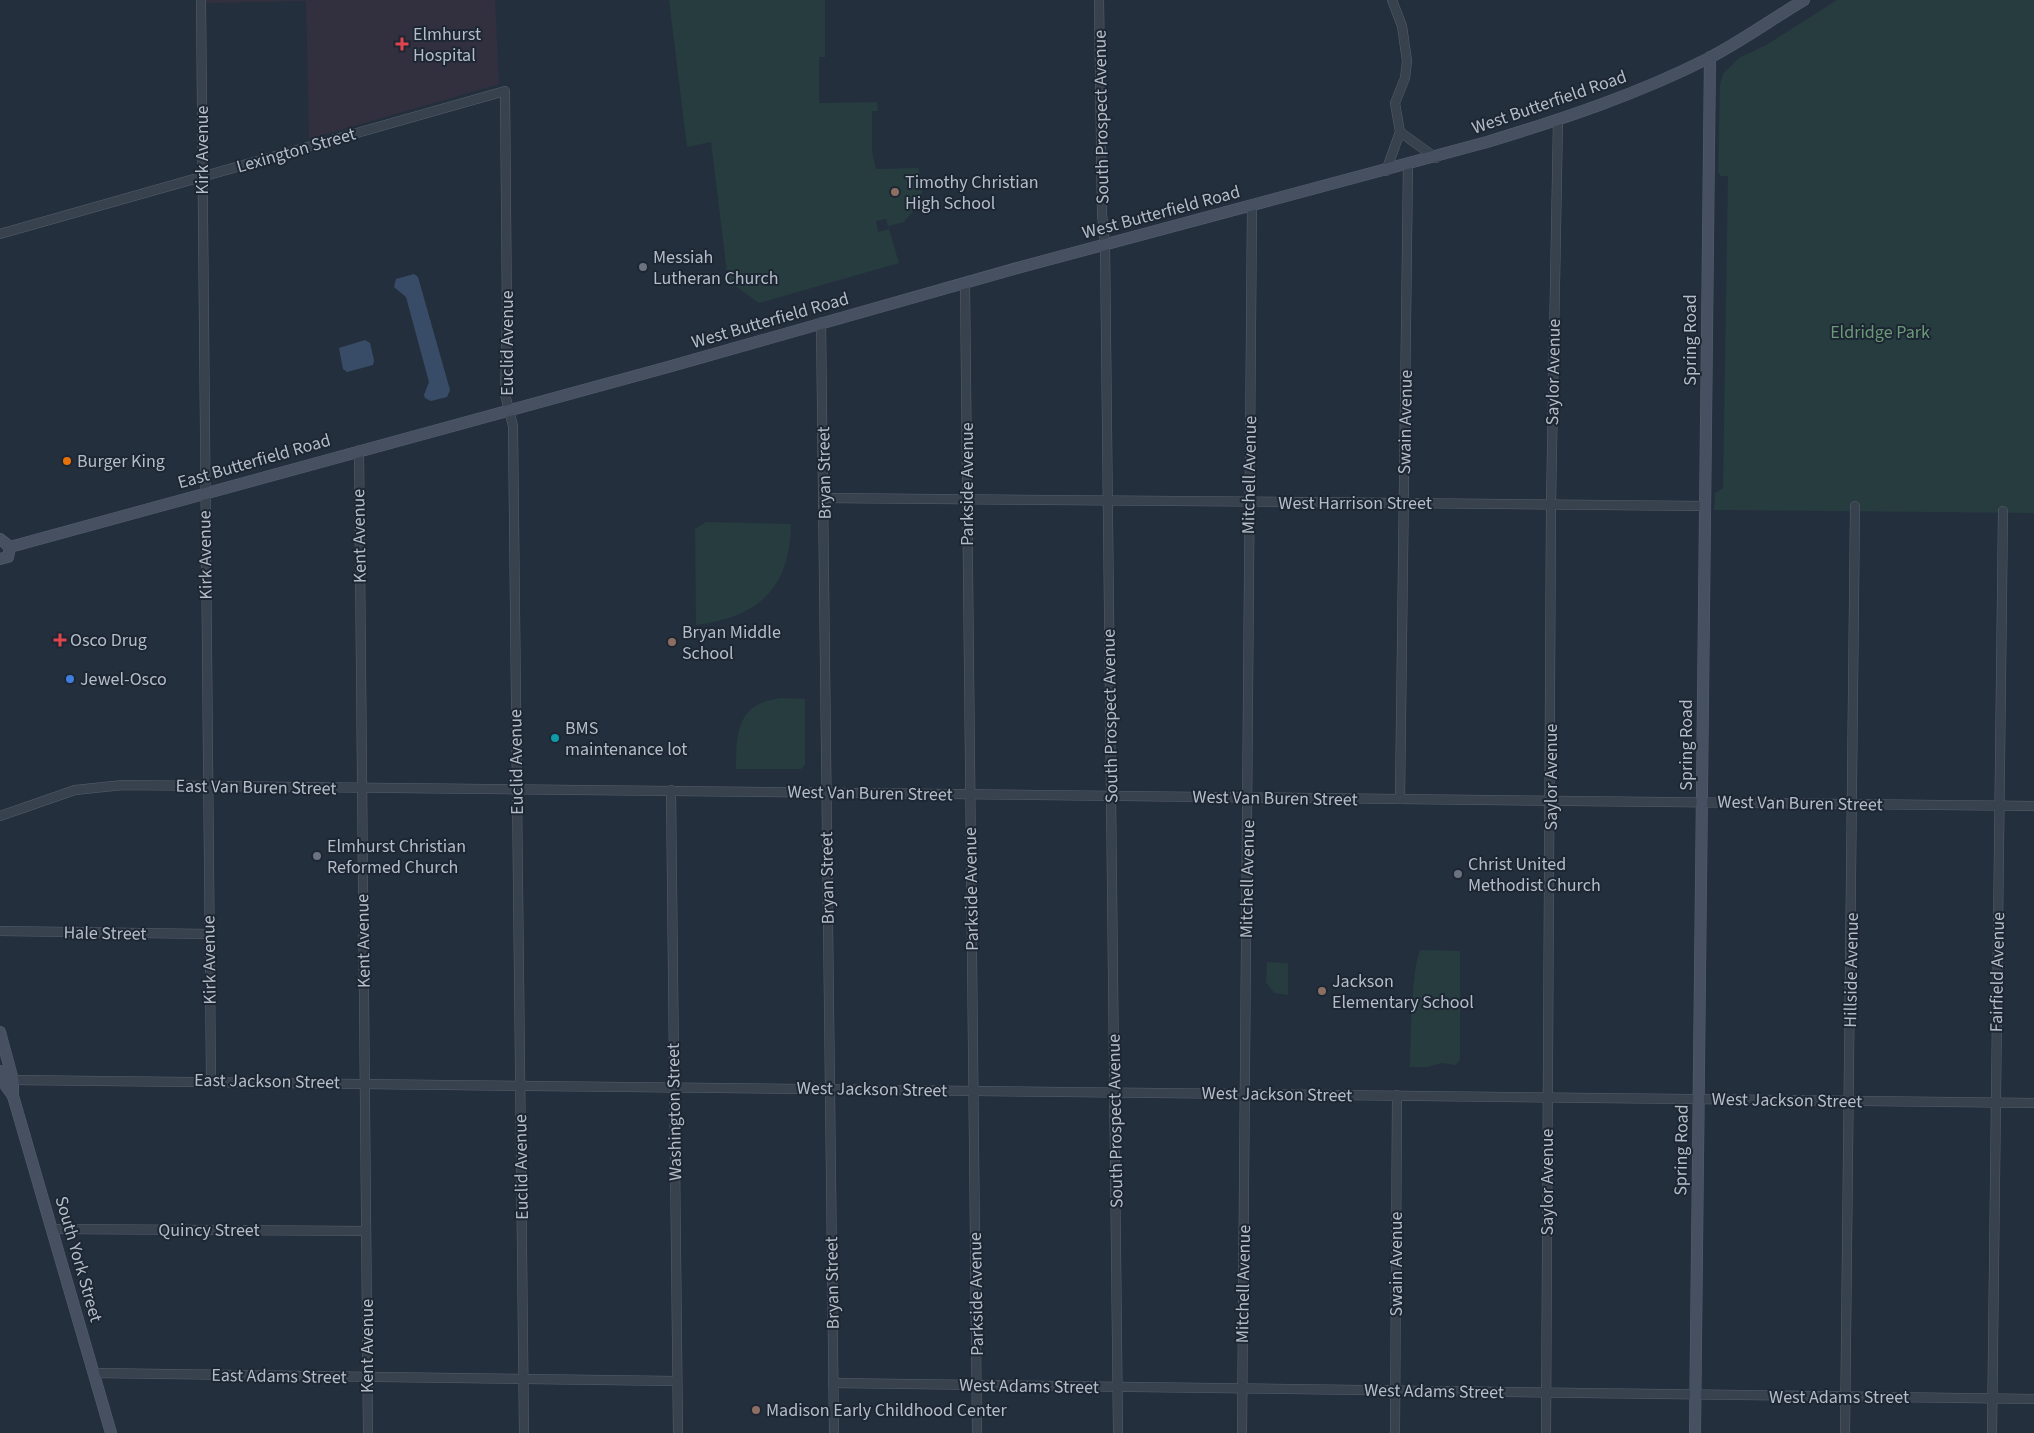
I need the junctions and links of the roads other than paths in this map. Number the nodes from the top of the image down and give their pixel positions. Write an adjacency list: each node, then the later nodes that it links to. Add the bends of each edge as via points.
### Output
1 (201, 0): 12 (street, Kirk Avenue)
2 (1099, 0): 15 (street, South Prospect Avenue)
3 (1392, 0): 8 (street, via 1402,26 1407,53 1405,78 1395,103)
4 (1804, 0): 5 (main road, West Butterfield Road)
5 (1710, 58): 7 (main road, West Butterfield Road, via 1640,90); 27 (main road, Spring Road)
6 (505, 92): 12 (street, Lexington Street); 18 (street, Euclid Avenue, via 505,394)
7 (1558, 120): 9 (main road, West Butterfield Road); 26 (street, Saylor Avenue)
8 (1400, 132): 9 (street); 11 (street)
9 (1436, 158): 10 (main road, West Butterfield Road)
10 (1408, 165): 11 (main road, West Butterfield Road); 25 (street, Swain Avenue)
11 (1386, 171): 13 (main road, West Butterfield Road)
12 (202, 177): 14 (street, Lexington Street); 20 (street, Kirk Avenue)
13 (1252, 206): 15 (main road, West Butterfield Road); 24 (street, Mitchell Avenue)
14 (0, 234)
15 (1105, 244): 16 (main road, West Butterfield Road); 23 (street, South Prospect Avenue)
16 (965, 284): 17 (main road, West Butterfield Road); 22 (street, Parkside Avenue)
17 (821, 322): 18 (main road, West Butterfield Road); 21 (street, Bryan Street)
18 (508, 411): 19 (main road, East Butterfield Road); 35 (street, Euclid Avenue, via 513,426)
19 (359, 450): 20 (main road, East Butterfield Road); 34 (street, Kent Avenue)
20 (205, 493): 31 (main road, East Butterfield Road); 33 (street, Kirk Avenue)
21 (824, 498): 22 (street, West Harrison Street); 37 (street, Bryan Street)
22 (967, 498): 23 (street, West Harrison Street); 38 (street, Parkside Avenue)
23 (1108, 499): 24 (street, West Harrison Street); 39 (street, South Prospect Avenue)
24 (1248, 502): 25 (street, West Harrison Street); 40 (street, Mitchell Avenue)
25 (1404, 503): 26 (street, West Harrison Street); 41 (street, Swain Avenue)
26 (1551, 505): 27 (street, West Harrison Street); 42 (street, Saylor Avenue)
27 (1706, 506): 43 (main road, Spring Road)
28 (1856, 506): 44 (street, Hillside Avenue)
29 (2003, 511): 45 (street, Fairfield Avenue)
30 (0, 539): 31 (main road)
31 (10, 547): 32 (main road, via 8,557)
32 (0, 559)
33 (208, 786): 34 (street, East Van Buren Street); 47 (street, East Van Buren Street, via 99,786 48,797); 49 (street, Kirk Avenue)
34 (362, 788): 35 (street, East Van Buren Street); 54 (street, Kent Avenue)
35 (516, 790): 36 (street, West Van Buren Street); 55 (street, Euclid Avenue)
36 (671, 790): 37 (street, West Van Buren Street); 56 (street, Washington Street)
37 (826, 792): 38 (street, West Van Buren Street); 57 (street, Bryan Street)
38 (970, 794): 39 (street, West Van Buren Street); 58 (street, Parkside Avenue)
39 (1111, 796): 40 (street, West Van Buren Street); 59 (street, South Prospect Avenue)
40 (1248, 797): 41 (street, West Van Buren Street); 60 (street, Mitchell Avenue)
41 (1400, 799): 42 (street, West Van Buren Street)
42 (1551, 801): 43 (street, West Van Buren Street); 63 (street, Saylor Avenue)
43 (1704, 802): 44 (street, West Van Buren Street); 64 (main road, Spring Road)
44 (1854, 803): 45 (street, West Van Buren Street); 65 (street, Hillside Avenue)
45 (2000, 806): 46 (street, West Van Buren Street); 66 (street, Fairfield Avenue)
46 (2034, 806)
47 (0, 816)
48 (0, 931): 49 (street, Hale Street)
49 (209, 934): 53 (street, Kirk Avenue)
50 (0, 1032): 52 (main road, South York Street)
51 (0, 1070): 62 (main road, South York Street, via 3,1082)
52 (14, 1080): 53 (street, East Jackson Street); 62 (main road, South York Street)
53 (211, 1080): 54 (street, East Jackson Street)
54 (364, 1083): 55 (street, East Jackson Street); 69 (street, Kent Avenue)
55 (520, 1085): 56 (street, West Jackson Street); 72 (street, Euclid Avenue)
56 (674, 1087): 57 (street, West Jackson Street); 73 (street, Washington Street)
57 (830, 1088): 58 (street, West Jackson Street); 74 (street, Bryan Street)
58 (974, 1090): 59 (street, West Jackson Street); 75 (street, Parkside Avenue)
59 (1114, 1092): 60 (street, West Jackson Street); 76 (street, South Prospect Avenue)
60 (1245, 1094): 61 (street, West Jackson Street); 77 (street, Mitchell Avenue)
61 (1397, 1095): 63 (street, West Jackson Street); 78 (street, Swain Avenue)
62 (13, 1096): 68 (main road, South York Street)
63 (1547, 1097): 64 (street, West Jackson Street); 79 (street, Saylor Avenue)
64 (1700, 1098): 65 (street, West Jackson Street); 80 (main road, Spring Road)
65 (1848, 1102): 66 (street, West Jackson Street); 81 (street, Hillside Avenue)
66 (1995, 1103): 67 (street, West Jackson Street); 82 (street, Fairfield Avenue)
67 (2034, 1103)
68 (52, 1229): 69 (street, Quincy Street); 70 (main road, South York Street)
69 (366, 1231): 71 (street, Kent Avenue)
70 (94, 1373): 71 (street, East Adams Street); 84 (main road, South York Street)
71 (367, 1378): 72 (street, East Adams Street); 85 (street, Kent Avenue)
72 (523, 1380): 73 (street); 86 (street, Euclid Avenue)
73 (676, 1381): 87 (street, Washington Street)
74 (834, 1383): 75 (street, West Adams Street); 88 (street, Bryan Street)
75 (977, 1385): 76 (street, West Adams Street); 89 (street, Parkside Avenue)
76 (1118, 1387): 77 (street, West Adams Street); 90 (street, South Prospect Avenue)
77 (1242, 1388): 78 (street, West Adams Street); 91 (street, Mitchell Avenue)
78 (1396, 1391): 79 (street, West Adams Street); 92 (street, Swain Avenue)
79 (1546, 1392): 80 (street, West Adams Street); 93 (street, Saylor Avenue)
80 (1695, 1395): 81 (street, West Adams Street); 94 (main road, Spring Road)
81 (1845, 1397): 82 (street, West Adams Street); 95 (street, Hillside Avenue)
82 (1993, 1398): 83 (street, West Adams Street); 96 (street, Fairfield Avenue)
83 (2034, 1399)
84 (111, 1433)
85 (368, 1433)
86 (524, 1433)
87 (678, 1433)
88 (834, 1433)
89 (977, 1433)
90 (1118, 1433)
91 (1242, 1433)
92 (1395, 1433)
93 (1546, 1433)
94 (1695, 1433)
95 (1845, 1433)
96 (1992, 1433)

